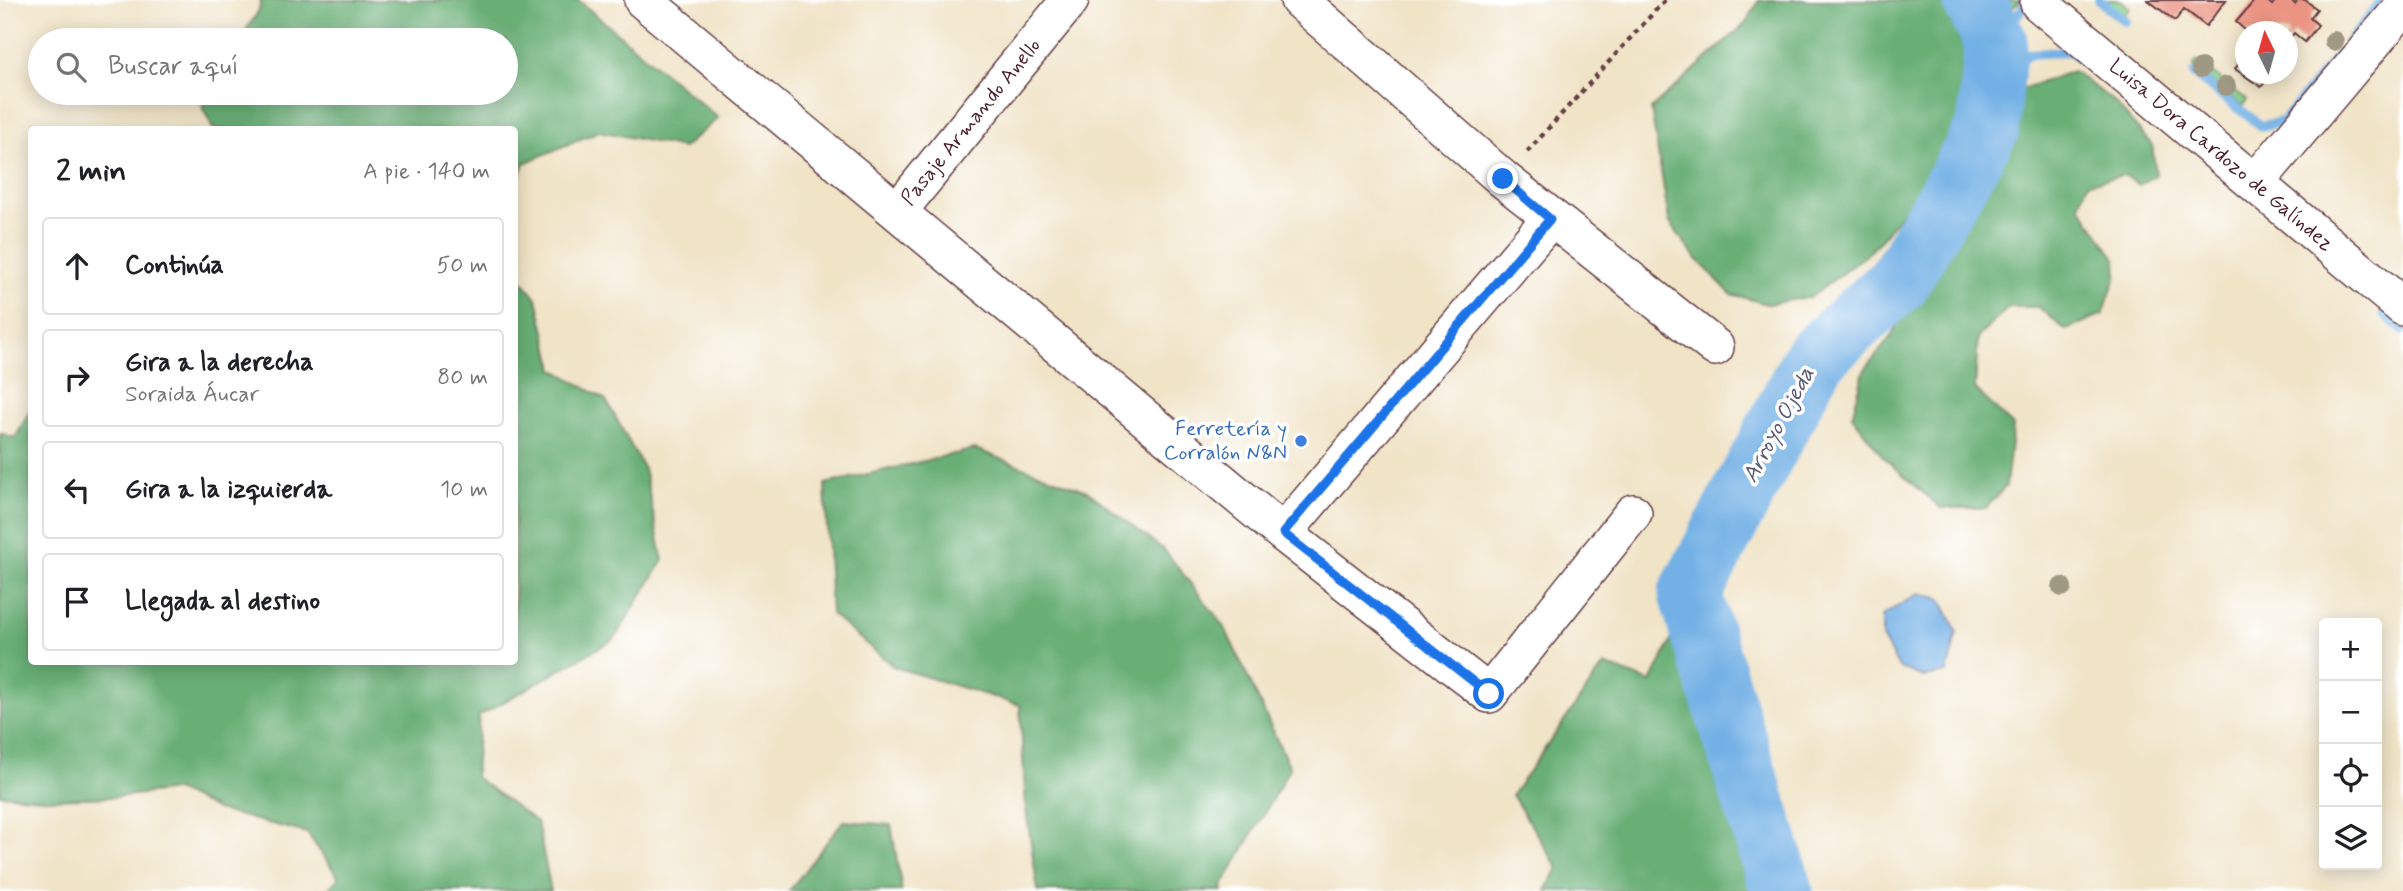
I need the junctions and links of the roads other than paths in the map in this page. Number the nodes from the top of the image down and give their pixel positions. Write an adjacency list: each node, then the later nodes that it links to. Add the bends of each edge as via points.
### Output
1 (643, 0): 7 (street)
2 (1070, 0): 7 (street, Pasaje Armando Anello)
3 (1299, 0): 8 (street)
4 (2039, 3): 6 (street, Luisa Dora Cardozo de Galíndez)
5 (2403, 7): 6 (street)
6 (2255, 183): 9 (street, Luisa Dora Cardozo de Galíndez)
7 (898, 211): 12 (street)
8 (1550, 219): 10 (street); 12 (street)
9 (2403, 307)
10 (1715, 347)
11 (1633, 513): 12 (street, via 1489,694)
12 (1283, 533)

